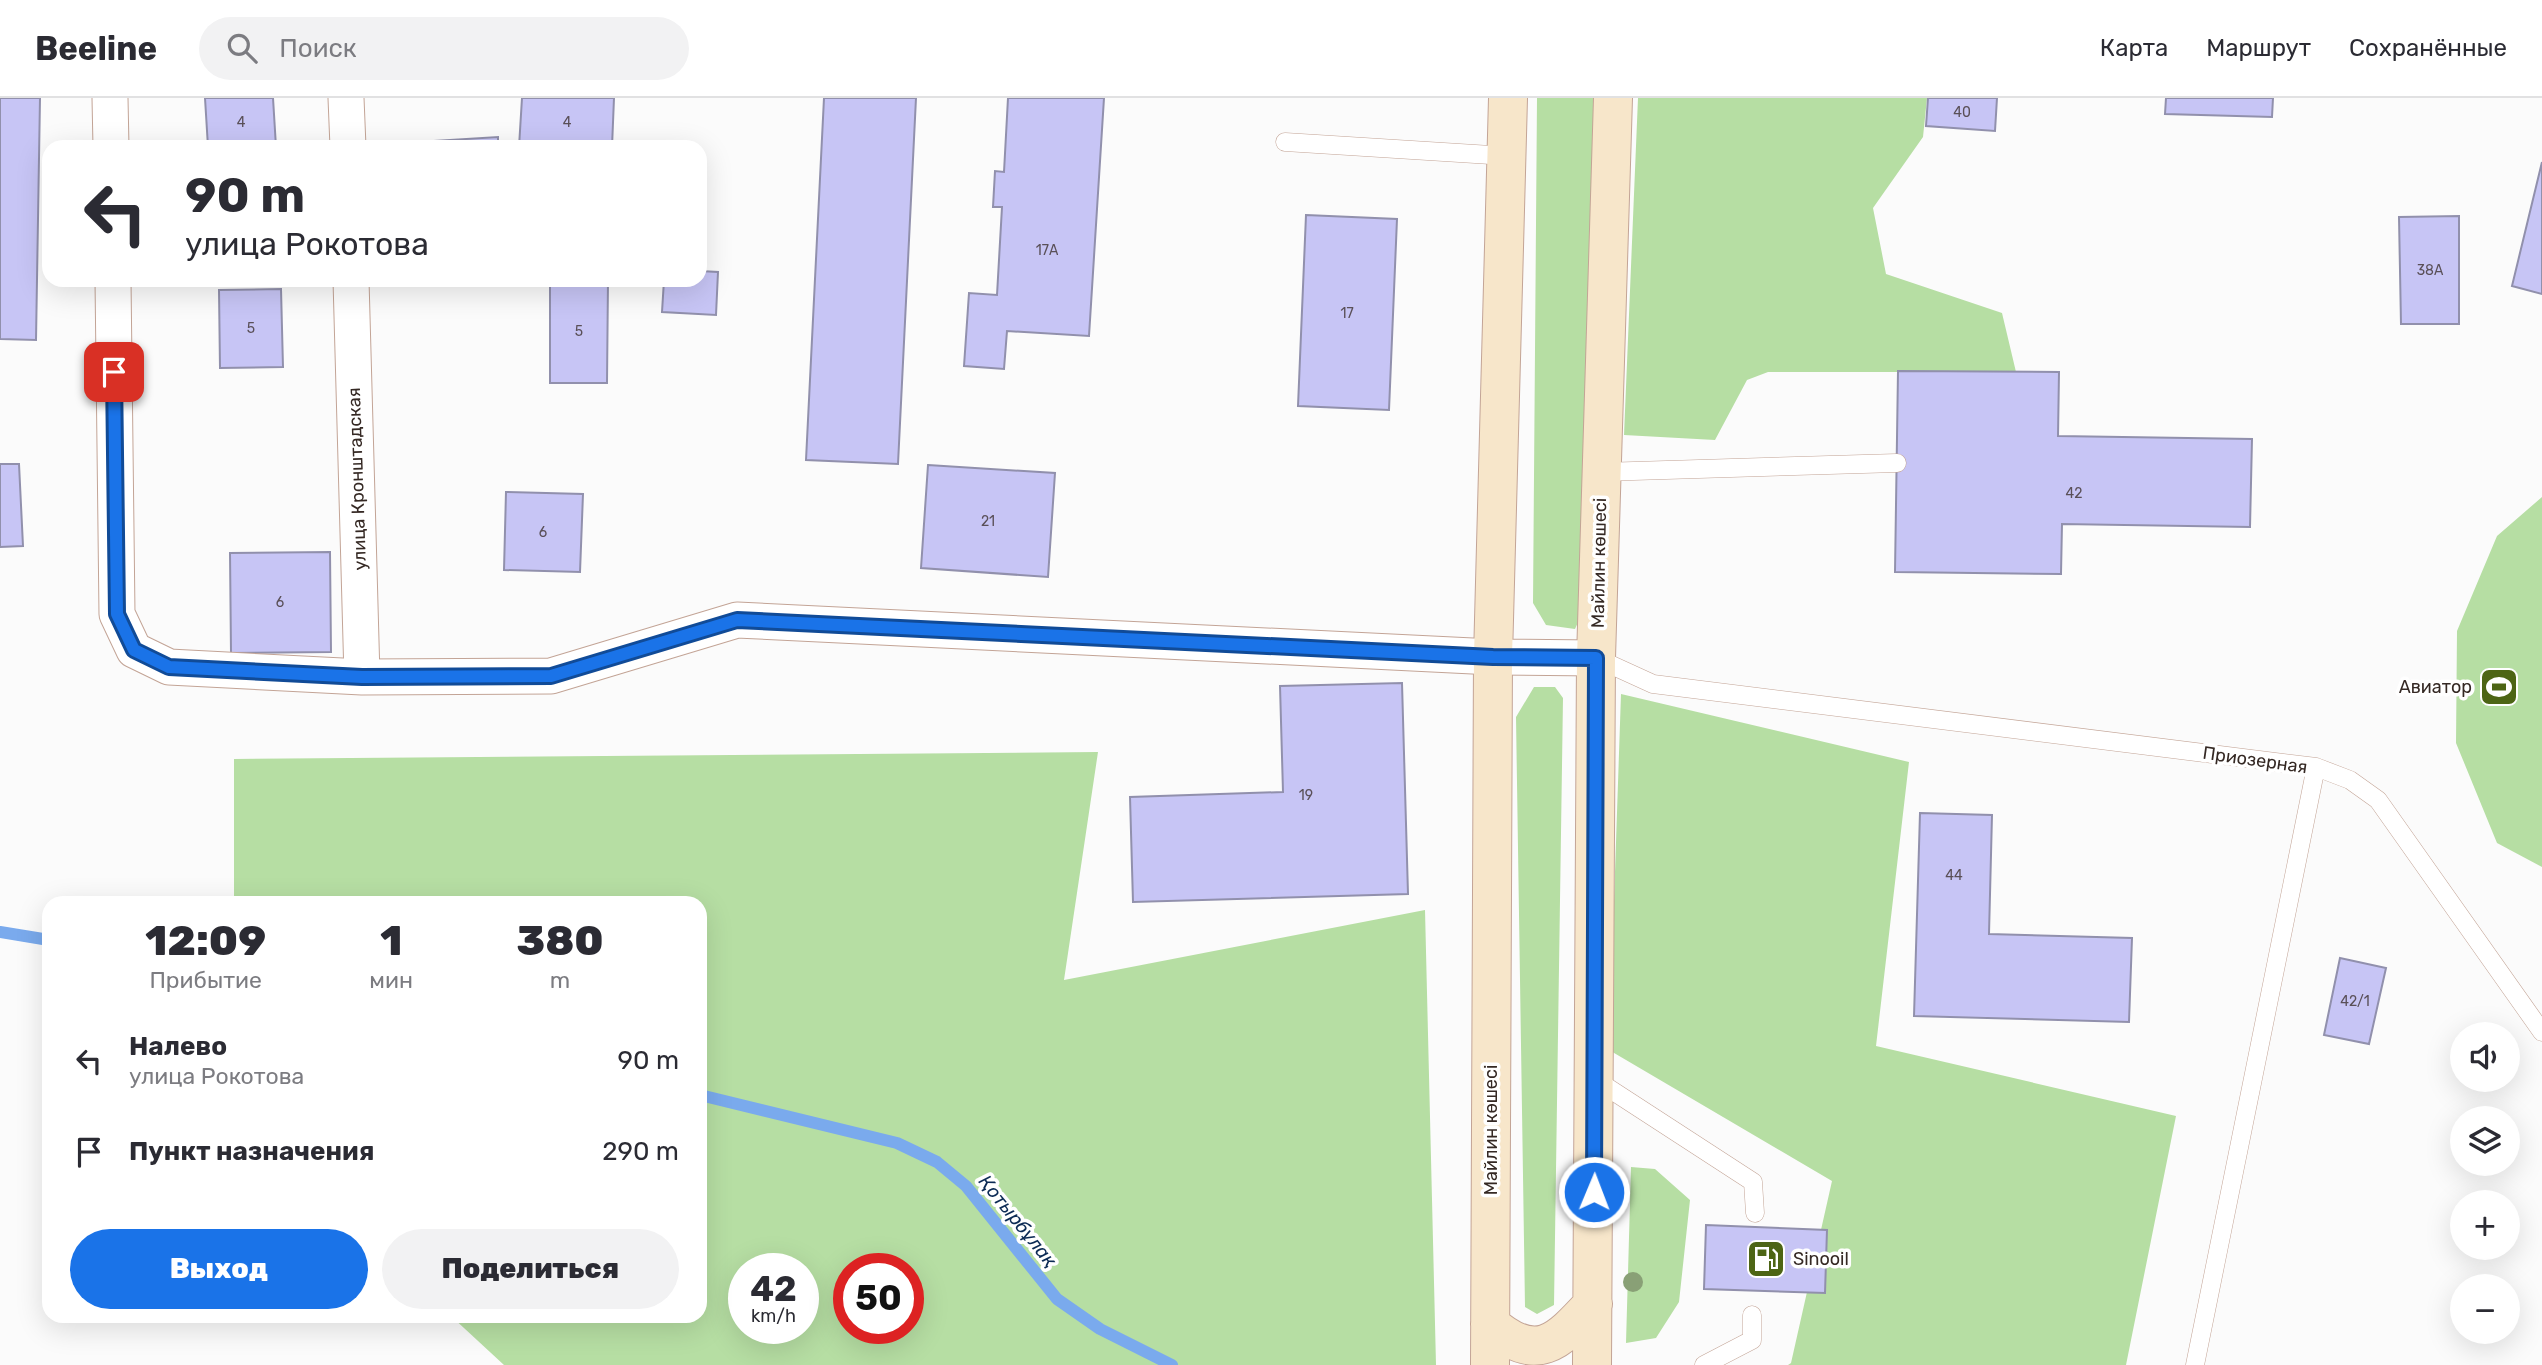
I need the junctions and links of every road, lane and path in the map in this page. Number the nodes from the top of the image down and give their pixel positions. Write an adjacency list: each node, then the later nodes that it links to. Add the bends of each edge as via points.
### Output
1 (110, 98): 5 (street)
2 (346, 98): 6 (street)
3 (1508, 98): 8 (main road, Майлин көшесі)
4 (1613, 98): 12 (main road, Майлин көшесі)
5 (111, 140)
6 (348, 140)
7 (1285, 142): 8 (lane)
8 (1507, 156): 13 (main road, Майлин көшесі)
9 (113, 287): 15 (street, via 117,614 134,650 169,667)
10 (351, 287): 15 (street, улица Кронштадская)
11 (1897, 463): 12 (lane)
12 (1601, 472): 14 (main road, Майлин көшесі)
13 (1493, 657): 14 (street); 15 (street, via 737,620 551,676); 22 (main road, Майлин көшесі)
14 (1596, 658): 16 (lane, Приозерная, via 1653,684); 18 (main road, Майлин көшесі)
15 (362, 677)
16 (2316, 767): 17 (lane, via 2350,780 2378,800); 26 (lane, Приозерная)
17 (2542, 1032)
18 (1596, 1080): 19 (lane, via 1753,1182); 20 (main road, Майлин көшесі)
19 (1755, 1213)
20 (1593, 1304): 22 (main road, via 1560,1340 1541,1346 1509,1341); 24 (main road, Майлин көшесі)
21 (1752, 1315): 25 (lane, via 1752,1340)
22 (1490, 1324): 23 (main road, Майлин көшесі)
23 (1490, 1365)
24 (1592, 1365)
25 (1704, 1365)
26 (2195, 1365)

